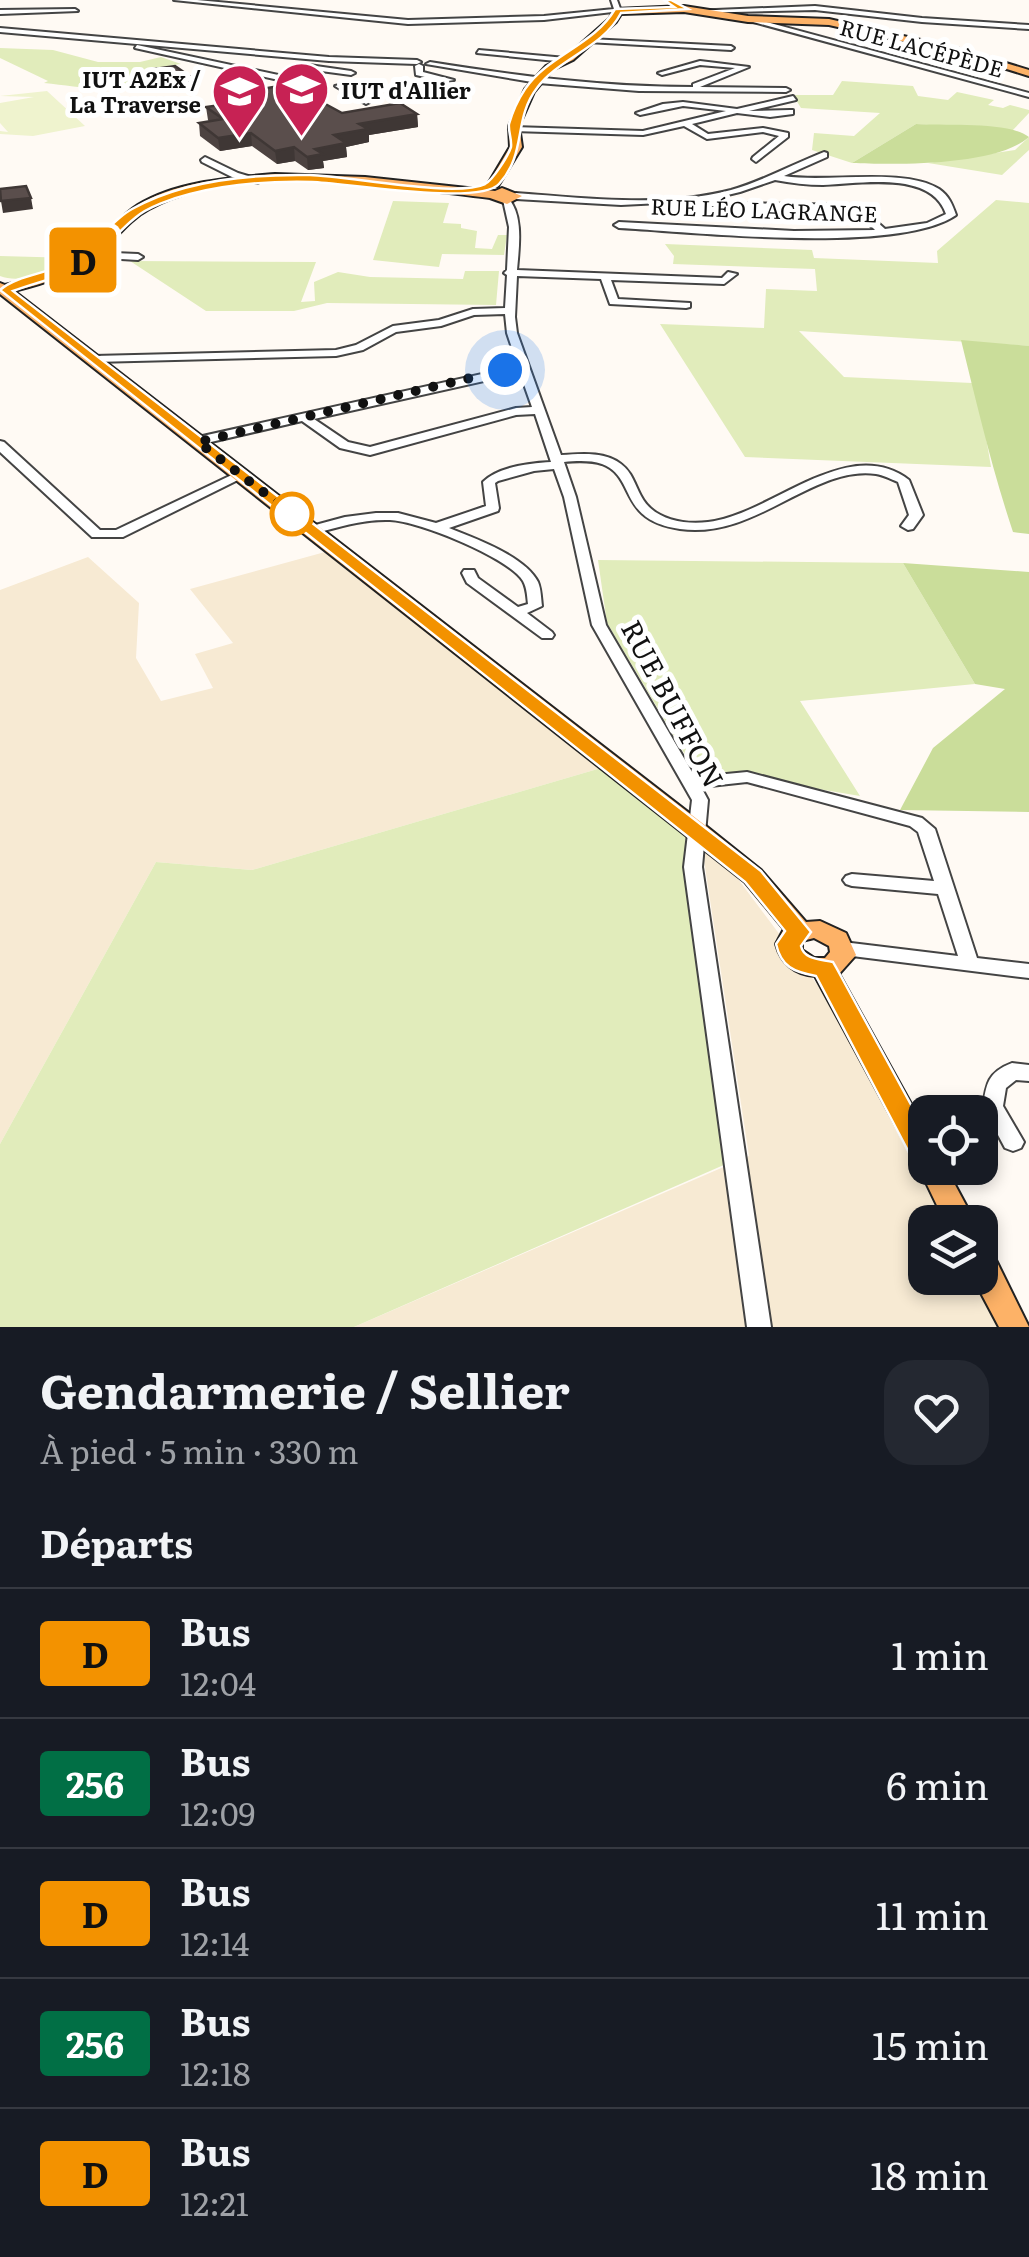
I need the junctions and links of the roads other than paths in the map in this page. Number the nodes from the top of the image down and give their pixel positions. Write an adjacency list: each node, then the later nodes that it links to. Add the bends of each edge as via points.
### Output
1 (177, 0): 10 (street)
2 (669, 0): 7 (main road)
3 (787, 0): 6 (street)
4 (332, 5): 10 (street)
5 (616, 8): 7 (main road, RUE BUFFON); 10 (street, via 408,22); 19 (main road, RUE BUFFON)
6 (815, 8): 7 (street); 12 (street)
7 (689, 10): 11 (main road)
8 (75, 11): 9 (street)
9 (0, 12)
10 (311, 14)
11 (748, 19): 30 (main road, via 841,24); 35 (street, RUE LACÉPÈDE)
12 (950, 27): 13 (street); 15 (street); 17 (street)
13 (1029, 27)
14 (0, 30): 16 (street)
15 (905, 30)
16 (25, 32): 18 (street); 20 (street)
17 (958, 34)
18 (110, 38): 24 (street); 34 (street)
19 (589, 41): 21 (street); 25 (main road, RUE BUFFON)
20 (86, 43)
21 (732, 48)
22 (479, 52): 25 (street)
23 (235, 58): 27 (street)
24 (329, 60): 26 (street); 27 (street)
25 (566, 60): 31 (main road, RUE BUFFON)
26 (418, 64): 31 (street); 36 (street, via 420,73 450,80 338,88)
27 (323, 69): 28 (street)
28 (351, 73)
29 (662, 73): 33 (street, via 692,64 746,67)
30 (1029, 73)
31 (541, 78): 32 (street); 33 (street); 41 (main road, RUE BUFFON)
32 (622, 79)
33 (688, 89): 37 (street, via 790,94)
34 (322, 92)
35 (1029, 95)
36 (366, 102)
37 (740, 111): 38 (street); 39 (street, via 693,102); 40 (street)
38 (790, 112)
39 (640, 114)
40 (687, 124): 41 (street, via 626,134); 43 (street, via 707,137 764,130 785,136)
41 (513, 129): 49 (main road, RUE BUFFON, via 516,146)
42 (824, 155): 44 (street)
43 (756, 158)
44 (775, 177): 48 (street, RUE LÉO LAGRANGE); 50 (street)
45 (938, 178): 48 (street)
46 (218, 180): 47 (main road); 47 (street, via 206,160); 57 (main road, via 133,212)
47 (258, 180): 49 (main road)
48 (896, 180): 56 (street, RUE LÉO LAGRANGE, via 933,191 952,215 926,228)
49 (503, 191): 51 (street); 59 (street, RUE BUFFON, via 517,219)
50 (727, 194): 51 (street); 52 (street)
51 (702, 199): 53 (street)
52 (740, 203): 53 (street); 56 (street, via 858,208)
53 (720, 206): 55 (street)
54 (618, 225): 55 (street, RUE LÉO LAGRANGE)
55 (720, 229): 56 (street, RUE LÉO LAGRANGE)
56 (884, 233)
57 (90, 255): 58 (street); 63 (main road, via 50,275)
58 (138, 257)
59 (509, 273): 61 (street); 66 (street, RUE BUFFON)
60 (732, 274): 62 (street, via 724,282)
61 (606, 277): 62 (street); 64 (street, via 614,302)
62 (679, 280): 64 (street)
63 (1, 287): 67 (main road)
64 (669, 304): 65 (street)
65 (686, 305)
66 (507, 310): 67 (street, via 393,330 336,353); 68 (street, RUE BUFFON)
67 (94, 360): 71 (main road)
68 (522, 369): 69 (street, RUE BUFFON); 70 (street)
69 (537, 410): 70 (street, via 370,451 344,445); 73 (street, RUE BUFFON)
70 (304, 417): 71 (street)
71 (198, 442): 74 (main road)
72 (0, 445): 74 (street, via 97,534 118,534)
73 (559, 462): 75 (street, via 608,462 625,475 639,506 659,520 693,526 732,522 854,468 881,469 903,480 916,515); 76 (street, via 494,478 492,508); 81 (street, RUE BUFFON, via 600,625)
74 (242, 475): 77 (main road)
75 (908, 526)
76 (435, 528): 77 (street, via 409,518 363,517); 79 (street, via 498,555 531,581 534,606)
77 (313, 530): 82 (main road)
78 (469, 573): 79 (street)
79 (516, 612): 80 (street)
80 (547, 635)
81 (690, 783): 82 (street, RUE BUFFON, via 700,800); 84 (street, via 747,777 926,829)
82 (698, 830): 85 (main road, via 753,876); 93 (street, RUE BUFFON, via 693,867)
83 (852, 880): 84 (street)
84 (947, 888): 87 (street)
85 (799, 932): 86 (main road, via 830,933); 86 (main road, via 788,944 802,964)
86 (834, 959): 87 (street); 90 (main road)
87 (970, 964): 88 (street)
88 (1029, 971)
89 (1029, 1073): 91 (street, via 1012,1071 996,1084 993,1108)
90 (908, 1119)
91 (1013, 1142)
92 (998, 1294): 94 (main road)
93 (759, 1327)
94 (1016, 1327)

